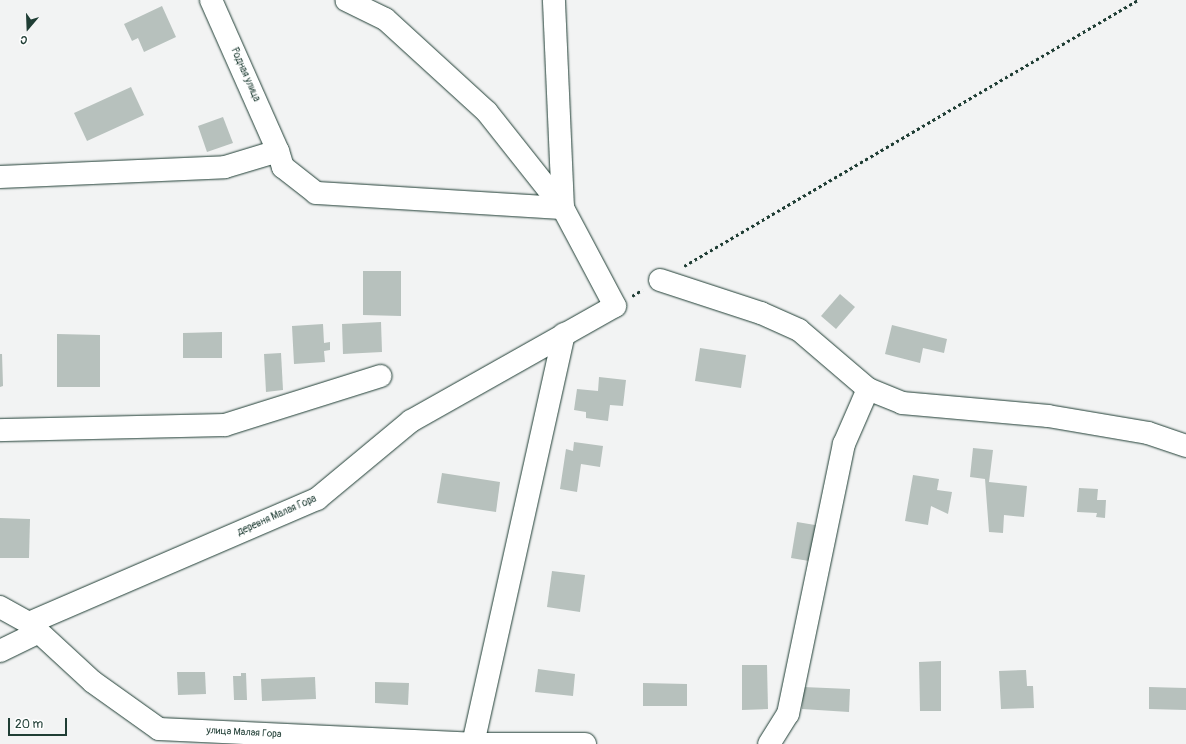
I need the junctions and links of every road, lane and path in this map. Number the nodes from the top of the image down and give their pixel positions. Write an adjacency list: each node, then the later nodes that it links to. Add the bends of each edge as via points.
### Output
1 (211, 0): 5 (street, Родная улица)
2 (346, 0): 7 (street, via 385,19 487,112)
3 (554, 0): 7 (street)
4 (1138, 0): 8 (path)
5 (278, 151): 6 (street, via 225,167); 7 (street, Родная улица, via 283,167 316,193)
6 (0, 177)
7 (563, 208): 9 (street)
8 (660, 280): 9 (path); 12 (street, via 761,313 799,330)
9 (615, 306): 10 (street, деревня Малая Гора)
10 (564, 334): 16 (street, деревня Малая Гора, via 411,420 317,499); 18 (street)
11 (380, 376): 13 (street, via 225,425)
12 (868, 389): 14 (street, via 902,403 1048,416 1148,433); 21 (street, via 844,444 788,714)
13 (0, 430)
14 (1186, 446)
15 (0, 607): 16 (street)
16 (34, 627): 17 (street, деревня Малая Гора); 18 (street, улица Малая Гора, via 93,682 159,729)
17 (0, 651)
18 (473, 744): 19 (street, улица Малая Гора)
19 (504, 744): 20 (street, улица Малая Гора)
20 (585, 744)
21 (769, 744)

